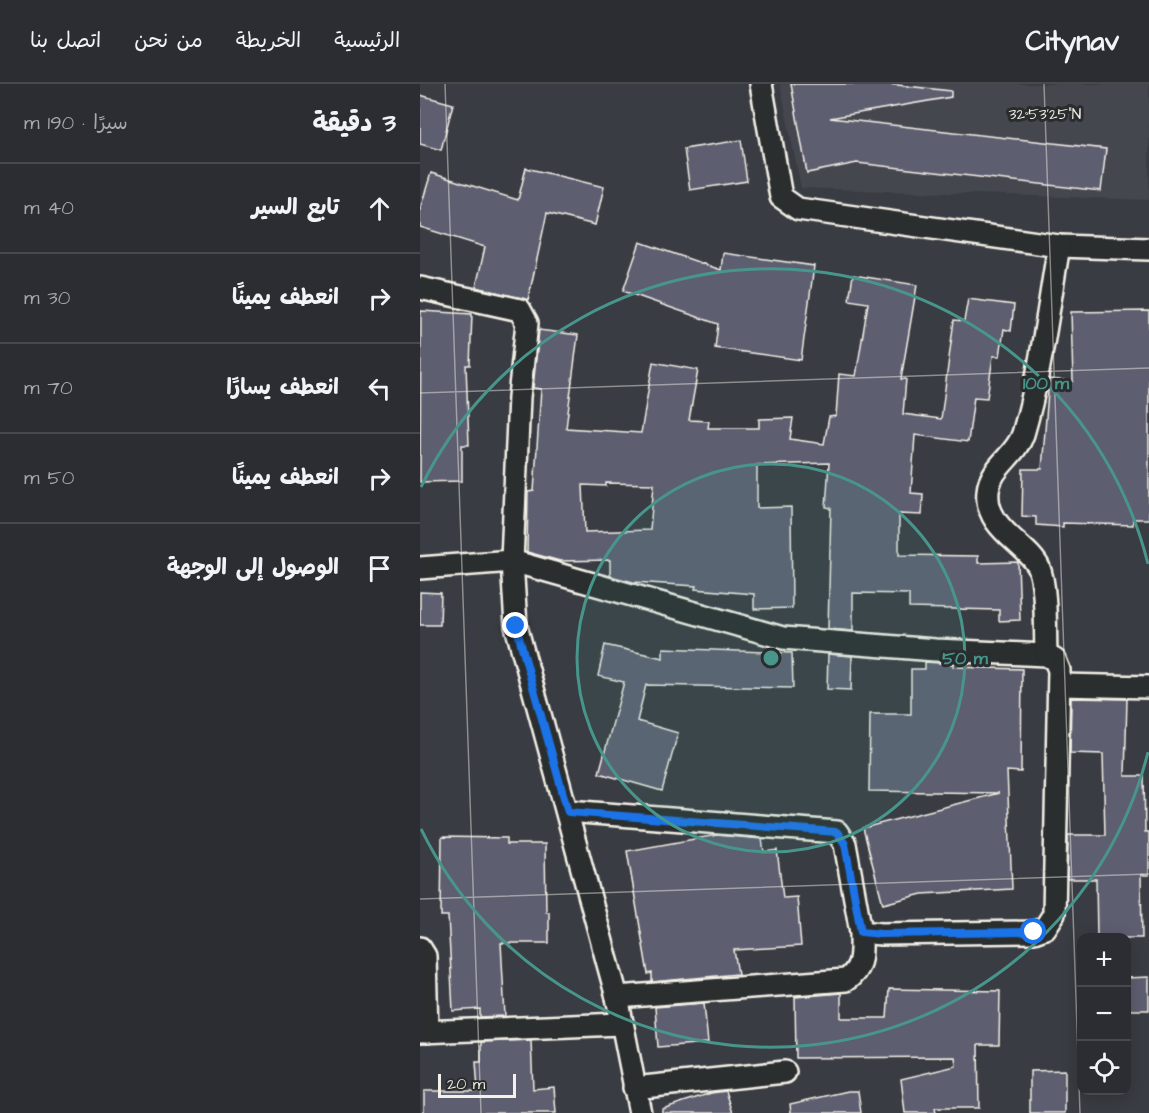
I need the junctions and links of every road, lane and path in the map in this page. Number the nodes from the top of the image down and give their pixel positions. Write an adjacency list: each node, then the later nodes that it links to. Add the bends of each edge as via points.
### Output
1 (760, 84): 2 (street, via 781,197 798,209)
2 (1059, 246): 3 (street); 7 (street, via 1022,437 1000,464 988,491 992,512 1005,535 1039,568)
3 (1149, 249)
4 (420, 288): 5 (street, via 519,310 527,323 519,397)
5 (512, 561): 6 (street); 7 (street, via 783,638); 10 (street, via 516,626)
6 (420, 568)
7 (1046, 655): 8 (street, via 1055,660)
8 (1060, 685): 9 (street); 11 (street, via 1054,914 1045,928 1034,932)
9 (1149, 687)
10 (568, 812): 11 (street, via 837,832 845,844); 13 (street)
11 (861, 932): 13 (street, via 862,960 846,980)
12 (420, 948): 15 (street, via 425,956)
13 (617, 997): 14 (street)
14 (621, 1024): 15 (street); 17 (street)
15 (424, 1032)
16 (785, 1072): 17 (street)
17 (634, 1088): 18 (street)
18 (640, 1113)

